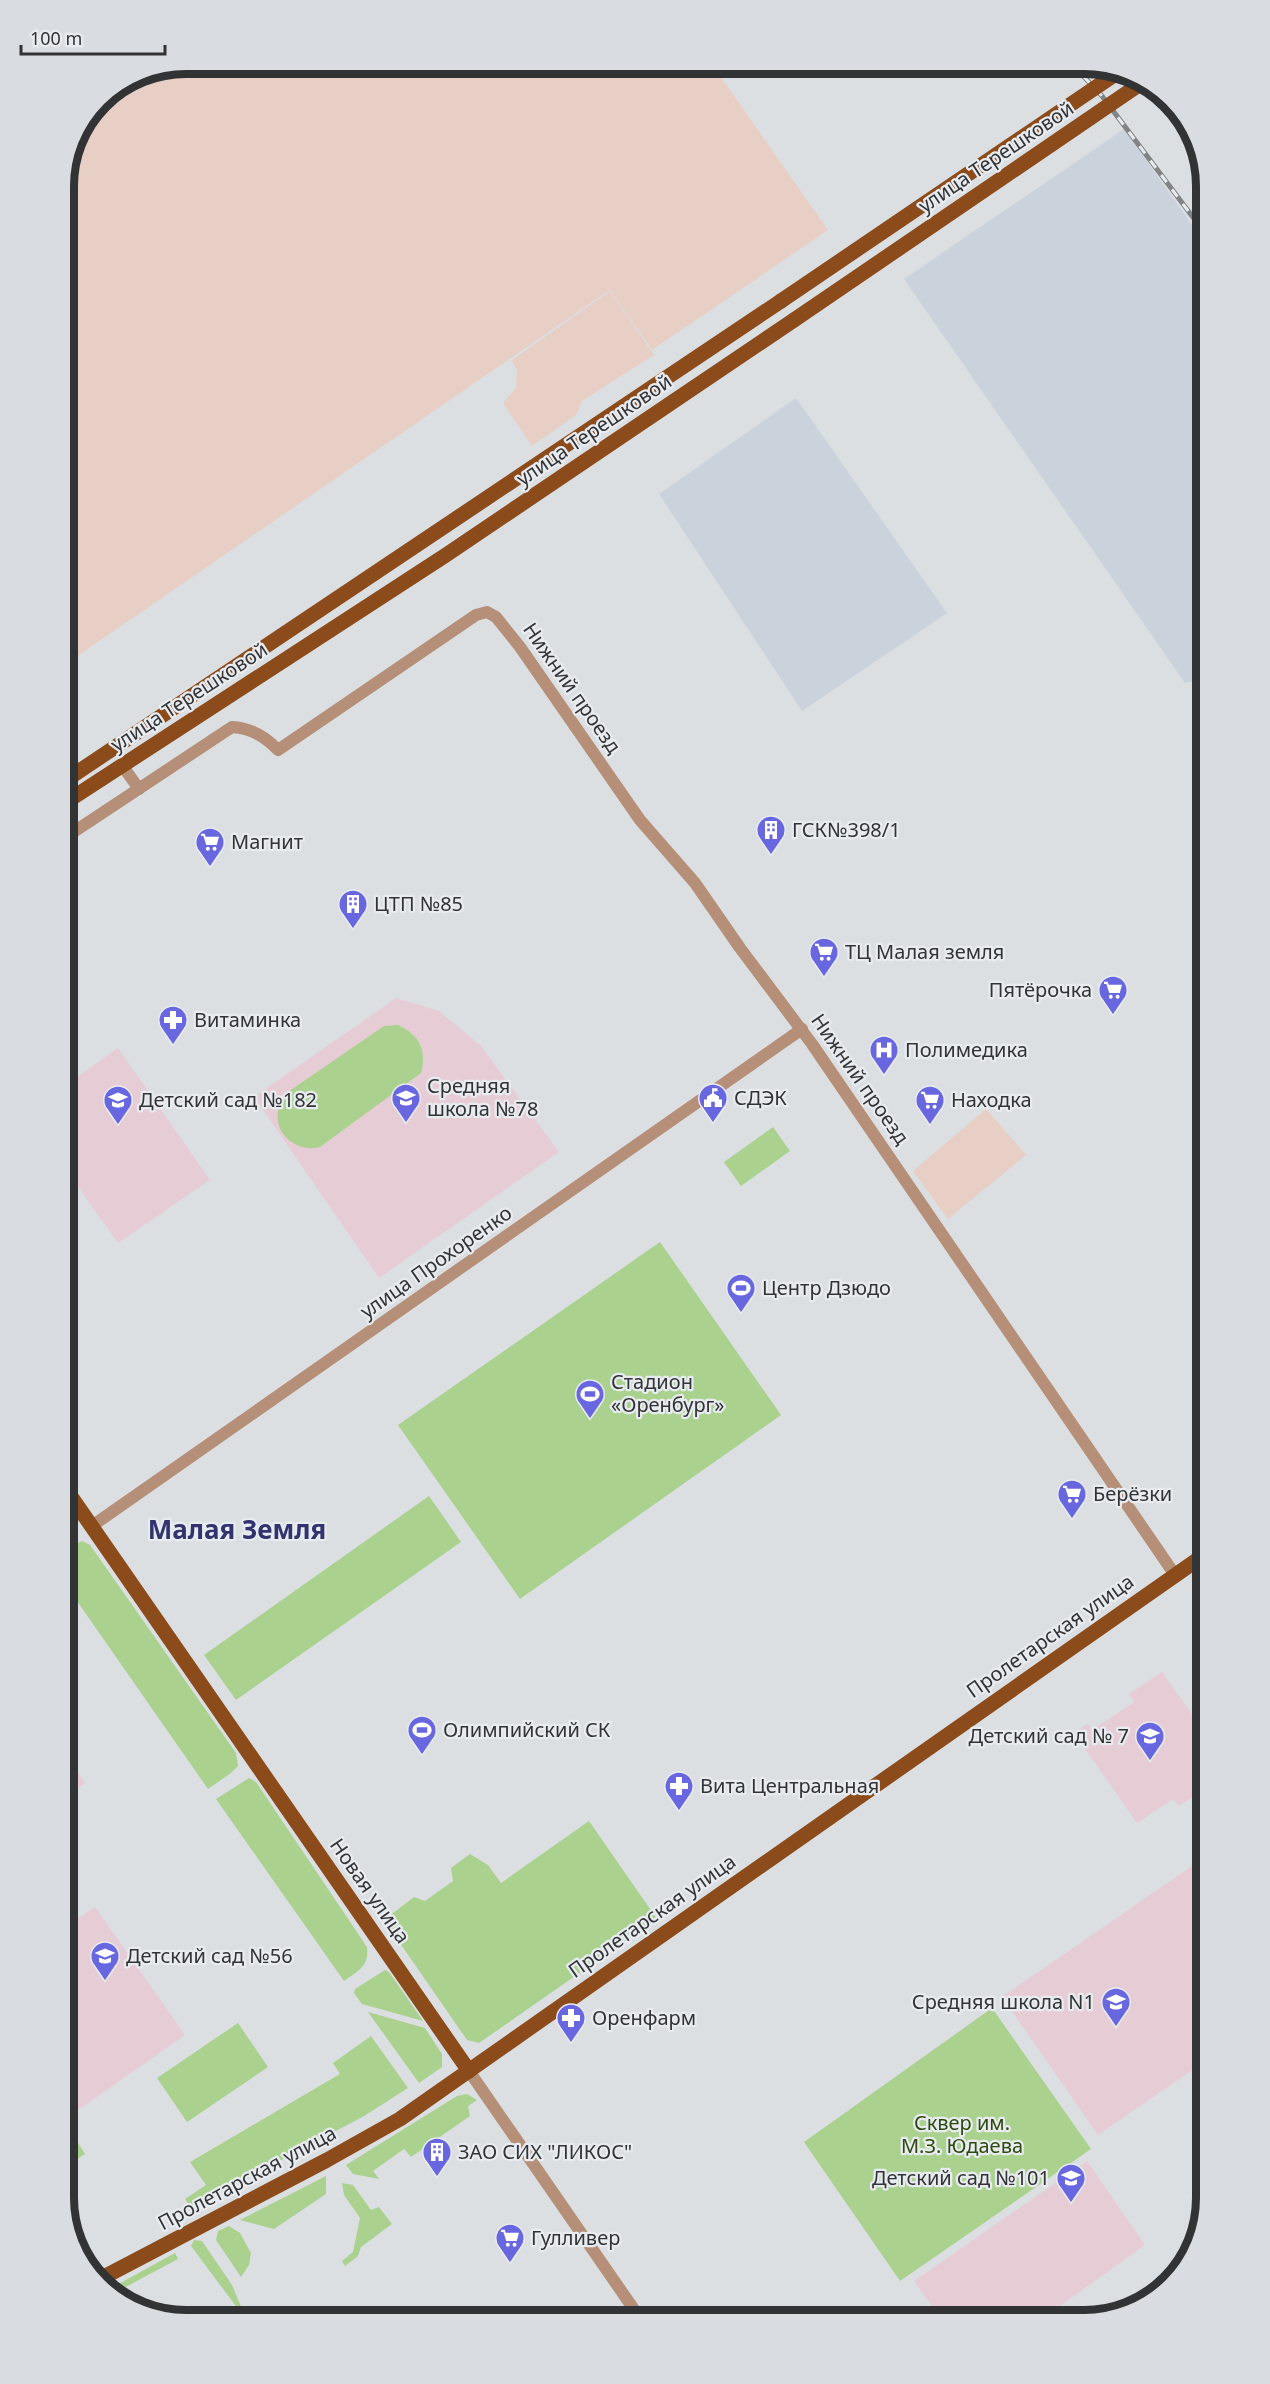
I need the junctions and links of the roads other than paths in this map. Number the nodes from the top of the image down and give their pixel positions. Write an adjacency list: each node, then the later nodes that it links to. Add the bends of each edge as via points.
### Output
1 (1112, 77): 4 (main road, улица Терешковой, bridge)
2 (1136, 87): 3 (main road, улица Терешковой, bridge, via 560,479)
3 (122, 765): 5 (street); 6 (main road, улица Терешковой)
4 (74, 775)
5 (139, 789): 7 (street); 8 (street, Нижний проезд, via 232,727 267,738 278,750 476,615 487,612 496,617 520,647 640,820 695,883)
6 (74, 797)
7 (74, 832)
8 (802, 1029): 10 (street, улица Прохоренко); 12 (street, Нижний проезд)
9 (74, 1501): 10 (main road, Новая улица)
10 (92, 1526): 13 (main road, Новая улица)
11 (1196, 1561): 12 (main road, Пролетарская улица)
12 (1175, 1575): 13 (main road, Пролетарская улица)
13 (468, 2071): 14 (main road, Пролетарская улица, via 400,2119); 15 (street, Новая улица)
14 (105, 2276)
15 (634, 2310)

